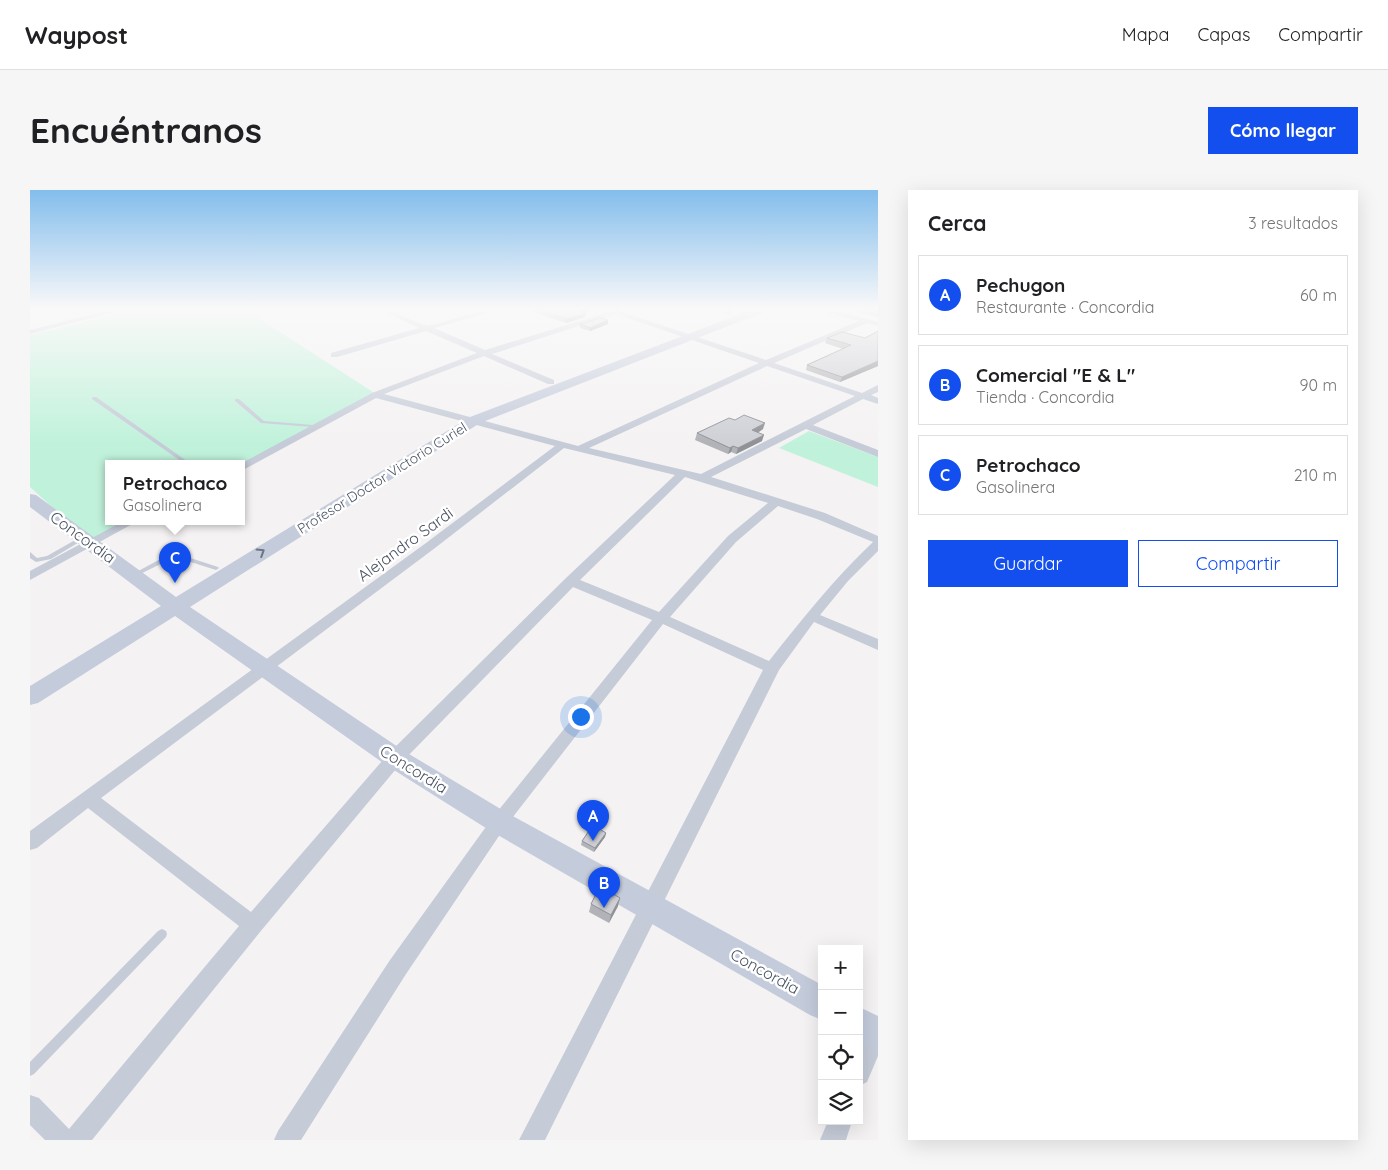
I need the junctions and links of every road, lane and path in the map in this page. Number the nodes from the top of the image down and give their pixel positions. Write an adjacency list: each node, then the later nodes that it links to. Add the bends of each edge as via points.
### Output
1 (487, 354): 7 (street); 9 (street)
2 (628, 354): 7 (main road, Profesor Doctor Victorio Curiel)
3 (633, 354): 14 (main road, Profesor Doctor Victorio Curiel)
4 (742, 354): 6 (street)
5 (787, 354): 6 (street)
6 (767, 363): 10 (street); 18 (street)
7 (551, 382): 14 (main road, Profesor Doctor Victorio Curiel)
8 (878, 388): 10 (street)
9 (376, 394): 14 (street); 15 (street)
10 (864, 396): 13 (street); 16 (street)
11 (94, 398): 20 (lane)
12 (237, 400): 15 (lane, via 263,422)
13 (878, 400)
14 (469, 419): 17 (street); 30 (main road, Profesor Doctor Victorio Curiel, via 410,446); 34 (main road, Profesor Doctor Victorio Curiel, one-way to 14)
15 (313, 426): 21 (street)
16 (807, 426): 19 (street); 23 (street)
17 (562, 445): 18 (street); 38 (street, Alejandro Sardi, via 425,550)
18 (579, 449): 22 (street)
19 (878, 454)
20 (182, 460)
21 (245, 466)
22 (682, 474): 23 (street); 33 (street)
23 (702, 478): 25 (street)
24 (30, 499): 27 (main road, Concordia)
25 (777, 502): 28 (street, via 821,516); 36 (street, via 732,539)
26 (123, 525): 27 (street)
27 (88, 540): 29 (lane, via 46,559 36,560); 31 (main road, Concordia); 32 (street)
28 (878, 542): 35 (street)
29 (30, 554)
30 (216, 568): 31 (lane, via 175,555); 34 (main road, Profesor Doctor Victorio Curiel)
31 (134, 574): 34 (main road, Concordia)
32 (30, 576)
33 (571, 581): 36 (street); 42 (street)
34 (170, 601): 38 (main road, Concordia); 40 (main road, Profesor Doctor Victorio Curiel); 41 (main road, Profesor Doctor Victorio Curiel)
35 (810, 616): 37 (street); 39 (street)
36 (661, 618): 39 (street); 44 (street)
37 (878, 645)
38 (264, 666): 42 (main road, Concordia); 43 (street, Alejandro Sardi)
39 (772, 668): 46 (street)
40 (30, 679)
41 (30, 697)
42 (395, 758): 44 (main road, Concordia); 47 (street)
43 (88, 798): 45 (street, Alejandro Sardi); 47 (street)
44 (499, 822): 46 (main road, Concordia); 57 (street, via 398,967)
45 (30, 842)
46 (652, 907): 49 (main road, Concordia); 58 (street)
47 (252, 925): 56 (street)
48 (162, 934): 52 (lane)
49 (818, 1001)
50 (873, 1030): 51 (street)
51 (863, 1061)
52 (30, 1070)
53 (30, 1108): 55 (street)
54 (839, 1125): 59 (street)
55 (62, 1140)
56 (76, 1140)
57 (287, 1140)
58 (532, 1140)
59 (833, 1140)

